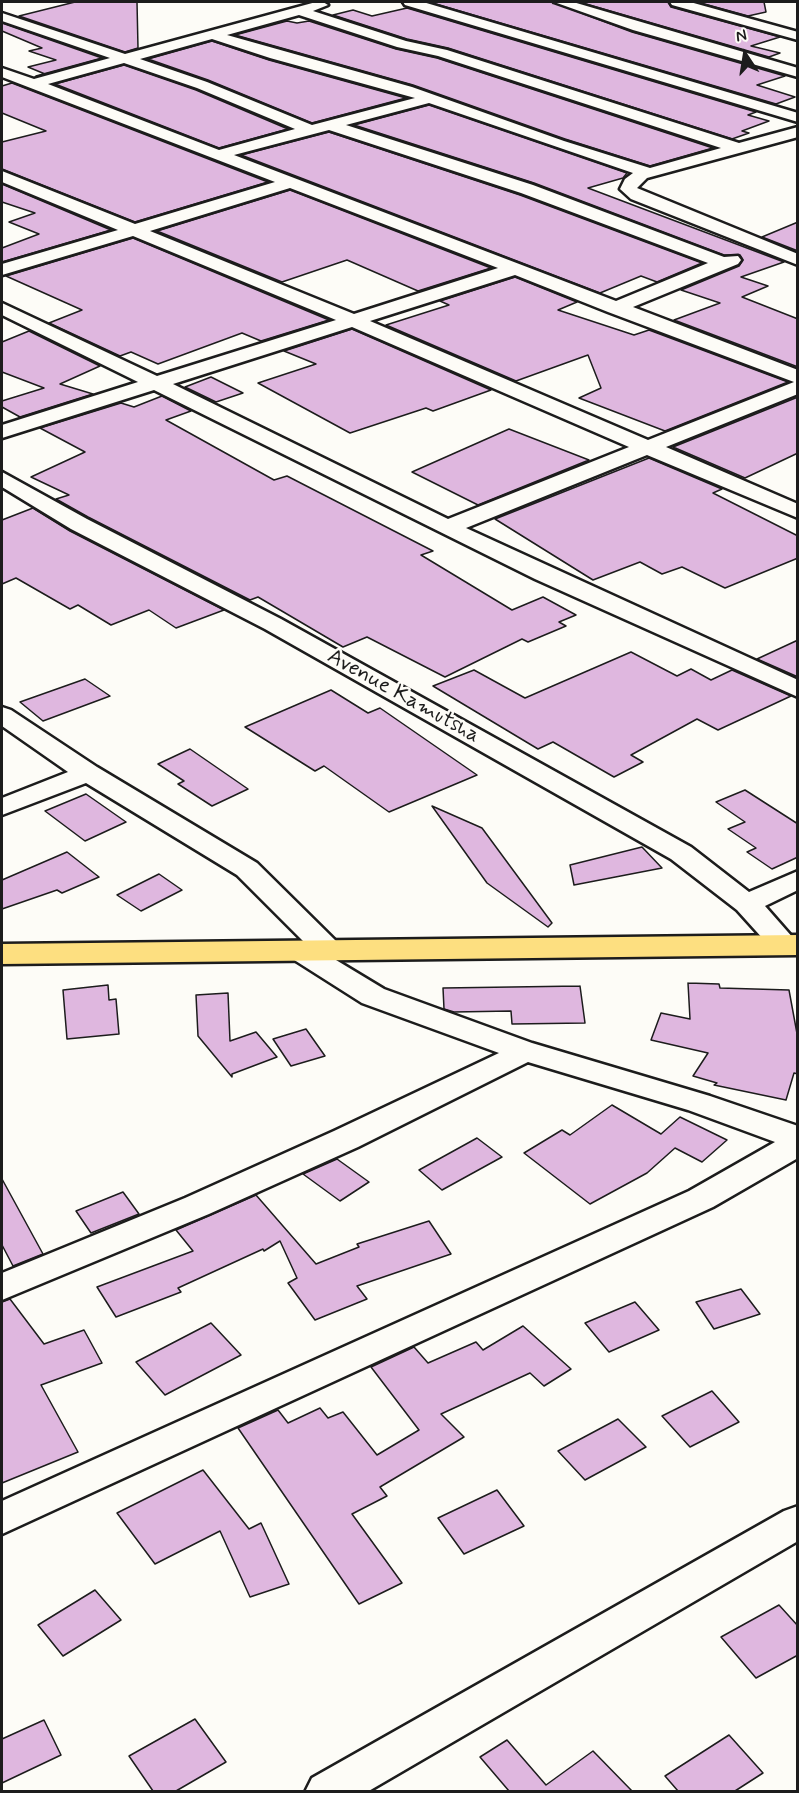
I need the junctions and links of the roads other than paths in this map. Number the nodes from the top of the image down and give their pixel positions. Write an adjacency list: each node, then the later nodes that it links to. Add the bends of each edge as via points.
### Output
1 (334, 2): 5 (street)
2 (410, 2): 14 (street)
3 (561, 2): 11 (street)
4 (677, 2): 8 (street)
5 (308, 6): 7 (street); 18 (street, via 402,44 442,53)
6 (2, 17): 9 (street)
7 (210, 34): 9 (street); 13 (street)
8 (798, 36)
9 (122, 58): 12 (street); 16 (street)
10 (2, 72): 12 (street)
11 (798, 73)
12 (33, 84): 19 (street)
13 (431, 98): 15 (street); 20 (street)
14 (798, 118)
15 (329, 125): 16 (street); 26 (street, via 527,189)
16 (310, 130): 19 (street)
17 (798, 132): 18 (street)
18 (740, 149): 20 (street)
19 (217, 155): 22 (street)
20 (650, 173): 24 (street, via 631,182 628,189)
21 (2, 176): 23 (street)
22 (290, 183): 23 (street); 27 (street)
23 (132, 231): 28 (street); 31 (street)
24 (765, 248): 25 (street); 26 (street)
25 (798, 260)
26 (724, 263): 30 (street)
27 (515, 269): 30 (street); 31 (street)
28 (2, 270)
29 (2, 308): 33 (street)
30 (615, 308): 32 (street)
31 (348, 320): 33 (street); 36 (street)
32 (798, 377)
33 (153, 383): 35 (street); 39 (street)
34 (798, 387): 36 (street)
35 (2, 432)
36 (646, 447): 38 (street); 39 (street)
37 (2, 478): 45 (street, Avenue Kamutsha, via 79,524 273,624 671,848)
38 (798, 512)
39 (448, 527): 40 (street)
40 (798, 690)
41 (2, 715): 42 (street)
42 (88, 772): 43 (street); 47 (street, via 247,869)
43 (2, 807)
44 (798, 879): 45 (street)
45 (747, 904): 46 (street, Avenue Kamutsha)
46 (790, 945): 47 (highway)
47 (313, 950): 48 (highway); 49 (street, via 373,996)
48 (2, 954)
49 (523, 1052): 50 (street, via 562,1060); 52 (street, via 346,1139)
50 (798, 1138)
51 (798, 1143): 53 (street, via 701,1198)
52 (2, 1287)
53 (2, 1518)
54 (798, 1522): 55 (street)
55 (327, 1791)

